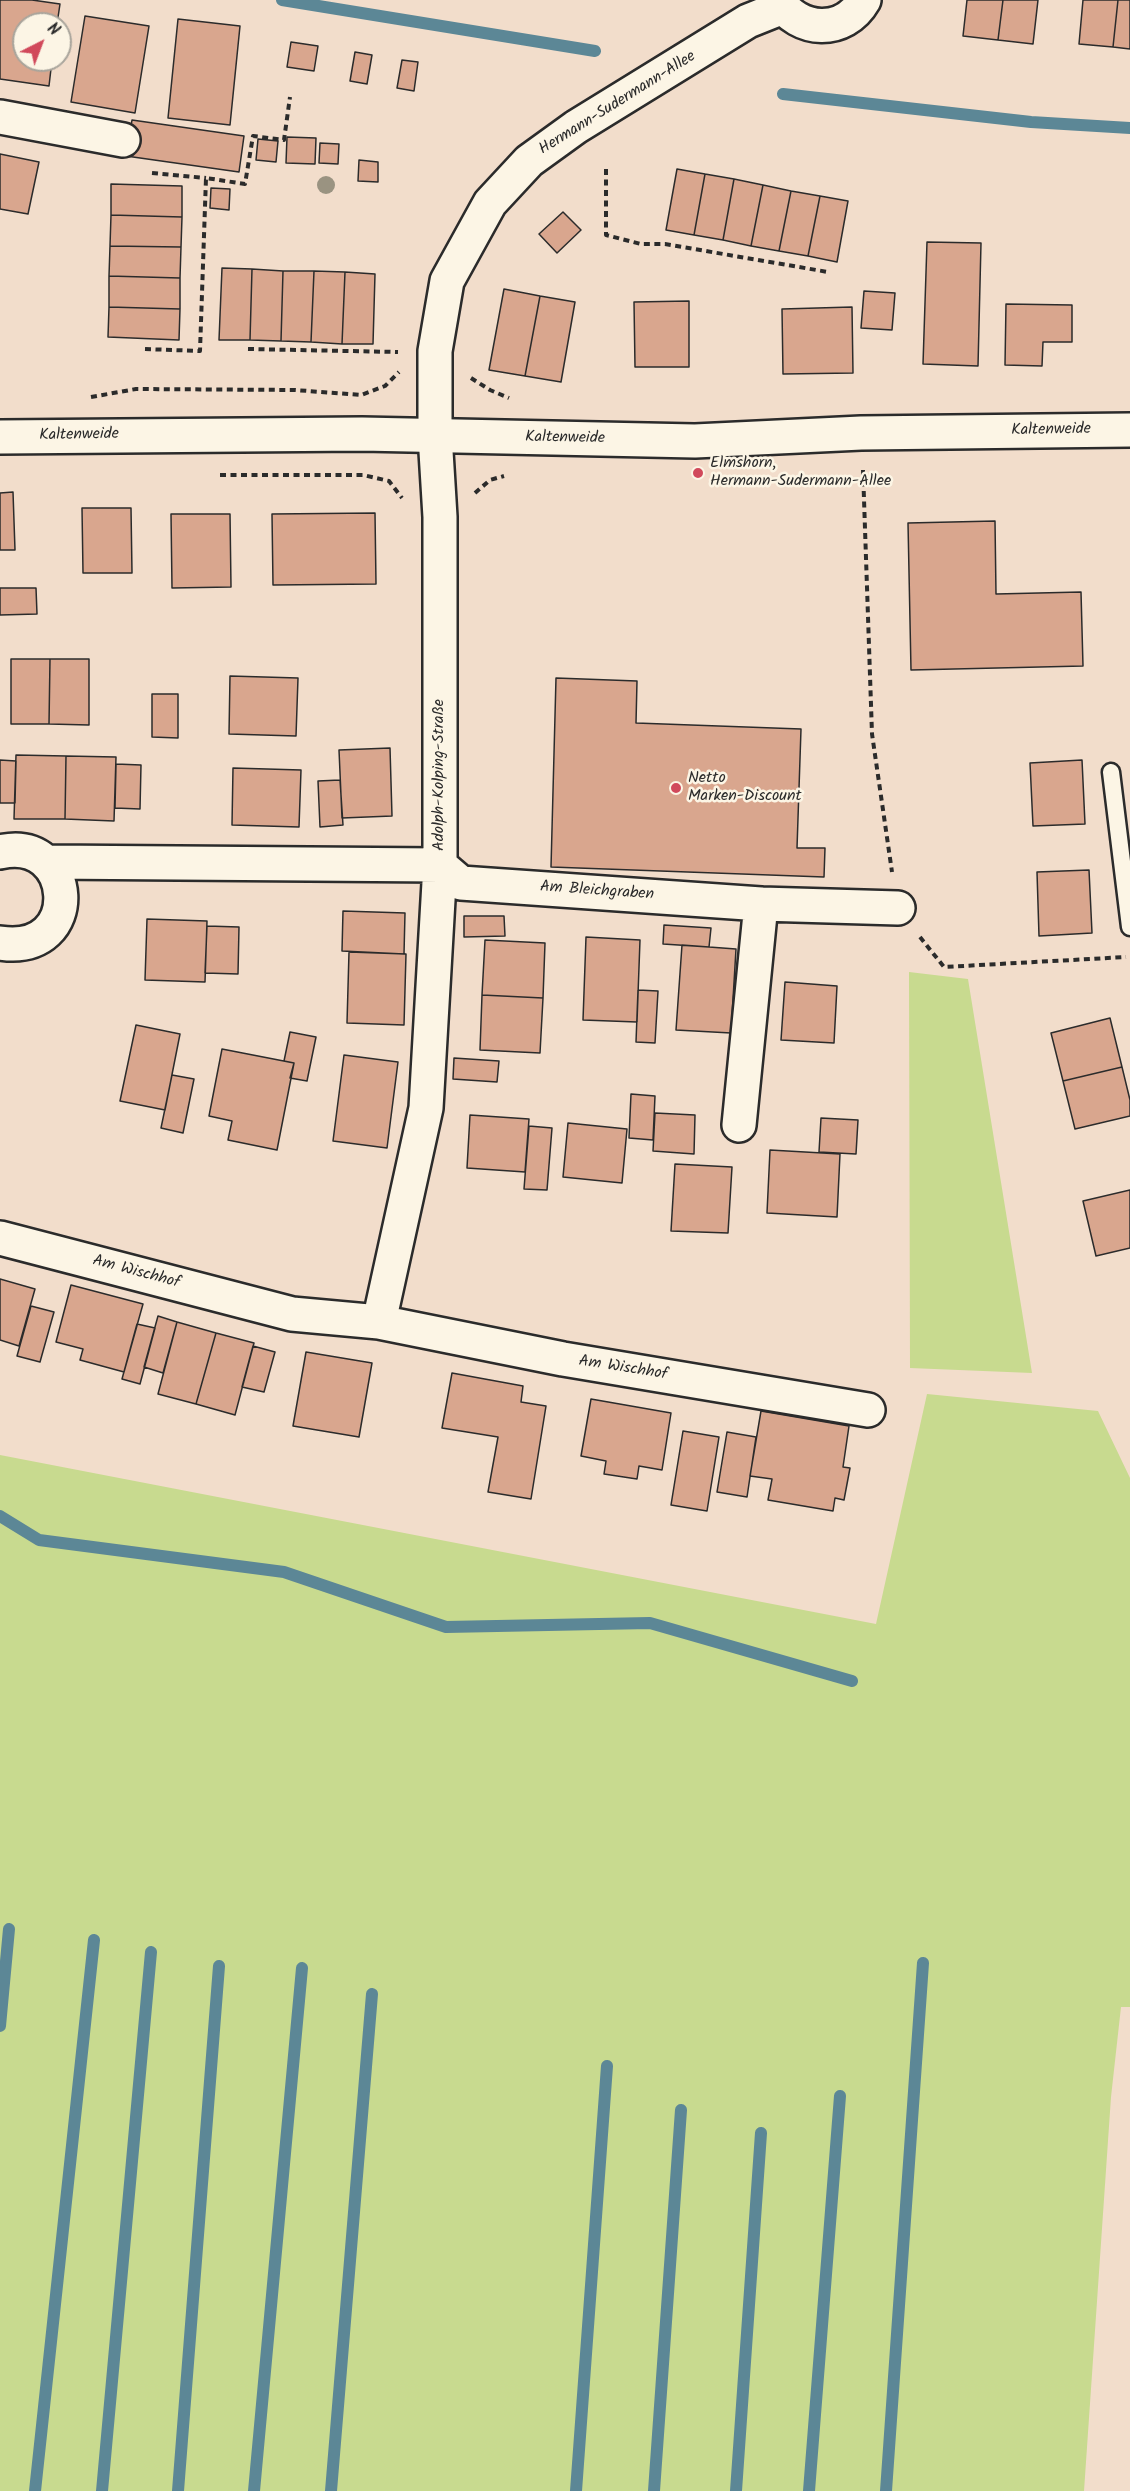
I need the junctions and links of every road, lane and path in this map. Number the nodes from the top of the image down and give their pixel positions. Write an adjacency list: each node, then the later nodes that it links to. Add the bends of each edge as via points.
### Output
1 (864, 0): 2 (street, Hermann-Sudermann-Allee, via 849,18 821,27 793,18)
2 (780, 4): 17 (street, Hermann-Sudermann-Allee, via 576,127 529,160 490,203 447,281 435,351)
3 (290, 98): 8 (path, via 284,140 253,136 245,184)
4 (0, 117): 5 (street)
5 (123, 140)
6 (606, 169): 9 (path, via 606,235 641,244 665,244)
7 (152, 173): 8 (path)
8 (206, 178): 10 (path, via 200,351)
9 (828, 272)
10 (145, 349)
11 (248, 349): 12 (path)
12 (408, 353)
13 (361, 395): 14 (path, via 295,390 135,389)
14 (90, 397)
15 (1130, 430): 16 (street, Kaltenweide)
16 (861, 434): 17 (street, Kaltenweide, via 695,441); 24 (path, via 872,734)
17 (435, 435): 18 (street, Kaltenweide); 22 (street, Adolph-Kolping-Straße, via 440,517)
18 (0, 437)
19 (1111, 772): 25 (lane)
20 (0, 852): 21 (street, Adolph-Kolping-Straße, via 12,849 31,853)
21 (47, 862): 22 (street, Adolph-Kolping-Straße); 26 (street, via 58,878 62,896 60,915 50,931 34,941 16,946)
22 (440, 866): 23 (street, Am Bleichgraben, via 461,883); 30 (street, via 426,1108)
23 (761, 904): 24 (street, Am Bleichgraben); 28 (street)
24 (898, 908): 27 (path, via 944,967)
25 (1130, 927)
26 (0, 943)
27 (1130, 957)
28 (739, 1125)
29 (0, 1238): 30 (street, Am Wischhof, via 292,1314)
30 (380, 1322): 31 (street, Am Wischhof, via 563,1359)
31 (868, 1410)

